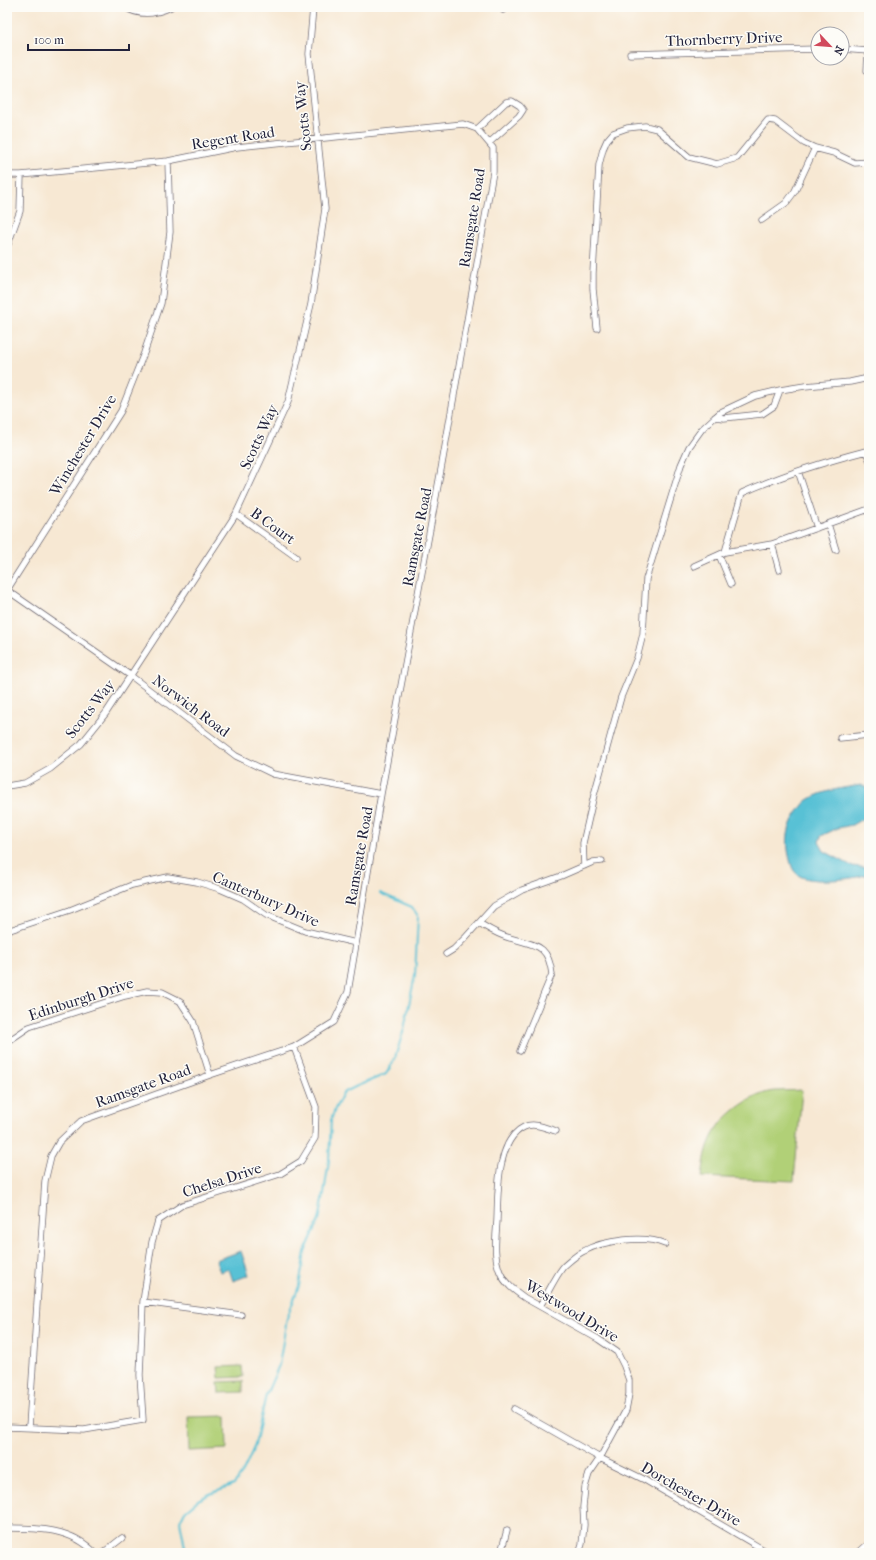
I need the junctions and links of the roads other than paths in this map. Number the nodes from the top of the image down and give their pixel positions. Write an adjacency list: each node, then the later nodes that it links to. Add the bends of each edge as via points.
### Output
1 (125, 7): 2 (street, via 137,13 148,14)
2 (171, 7)
3 (313, 7): 9 (street, Scotts Way, via 309,54)
4 (810, 49): 6 (street, Thornberry Drive)
5 (850, 50): 7 (street, via 868,51)
6 (630, 54)
7 (869, 75)
8 (477, 129): 9 (street, Regent Road, via 463,124); 10 (street); 10 (street, via 506,102 512,101 520,106 523,110 520,116)
9 (318, 139): 12 (street, Regent Road, via 237,147); 25 (street, Scotts Way, via 325,209 311,304 288,402)
10 (489, 143): 40 (street, Ramsgate Road, via 493,148 491,180)
11 (815, 148): 13 (street, via 855,163); 16 (street, via 795,191 786,203); 18 (street, via 804,143 775,121 768,120 737,158 717,164 689,157 658,129 645,126 613,133 603,149 599,165 592,289)
12 (168, 161): 15 (street, Regent Road); 35 (street, Winchester Drive, via 170,232 161,303 144,353 120,411)
13 (869, 162)
14 (7, 175): 15 (street, Regent Road)
15 (21, 175): 17 (street, via 20,211)
16 (762, 220)
17 (7, 247)
18 (596, 328)
19 (869, 376): 20 (street, via 850,382)
20 (780, 390): 21 (street, via 755,396); 21 (street, via 774,406 762,414)
21 (715, 417): 42 (street, via 689,447 681,465 646,579 644,634 621,697 594,795 583,843)
22 (869, 459): 23 (street, via 866,451)
23 (798, 471): 27 (street); 30 (street, via 742,493)
24 (869, 509): 26 (street)
25 (236, 514): 31 (street, B Court); 36 (street, Scotts Way)
26 (828, 524): 27 (street); 29 (street)
27 (817, 528): 28 (street)
28 (772, 544): 30 (street); 33 (street)
29 (836, 550)
30 (722, 554): 32 (street); 34 (street)
31 (296, 557)
32 (694, 566)
33 (779, 570)
34 (731, 584)
35 (7, 590): 36 (street, Norwich Road)
36 (131, 676): 39 (street, Scotts Way, via 81,744 50,769 25,783); 40 (street, Norwich Road, via 236,756 260,768 273,774)
37 (869, 736): 38 (street)
38 (840, 738)
39 (7, 786)
40 (381, 794): 45 (street, Ramsgate Road)
41 (602, 861): 42 (street)
42 (584, 866): 43 (street, via 522,890 494,906)
43 (479, 923): 46 (street, via 454,950); 49 (street, via 494,932 537,945 551,964 552,974)
44 (7, 931): 45 (street, Canterbury Drive, via 70,910 132,885 168,877 220,889 243,899 266,915 305,931)
45 (356, 943): 48 (street, Ramsgate Road, via 348,992 334,1022)
46 (446, 954)
47 (7, 1042): 50 (street, Edinburgh Drive, via 29,1028 125,996 147,991 162,992 180,1000 193,1021)
48 (294, 1047): 50 (street, Ramsgate Road); 53 (street, Chelsa Drive, via 316,1107 315,1138 301,1161 280,1174 182,1205 158,1221 152,1242)
49 (520, 1051)
50 (210, 1075): 58 (street, Ramsgate Road, via 80,1121 59,1142 51,1156 45,1181)
51 (556, 1131): 54 (street, Westwood Drive, via 534,1125 517,1132 504,1154 499,1174 495,1254 499,1270 514,1290)
52 (665, 1244): 54 (street, via 647,1239 618,1241 583,1251 563,1268)
53 (143, 1302): 55 (street); 58 (street, Chelsa Drive, via 140,1375 143,1420 84,1430)
54 (540, 1306): 59 (street, Westwood Drive, via 598,1338 616,1352 624,1366 629,1380 626,1410)
55 (241, 1315)
56 (514, 1409): 59 (street, Dorchester Drive)
57 (7, 1427): 58 (street)
58 (29, 1427)
59 (600, 1458): 67 (street, Westwood Drive, via 589,1474 585,1488 582,1544); 68 (street, Dorchester Drive, via 643,1479)
60 (7, 1528): 64 (street, via 58,1531 78,1540)
61 (507, 1530): 66 (street, via 502,1549)
62 (122, 1538): 65 (street)
63 (869, 1544): 69 (street)
64 (95, 1553)
65 (103, 1553)
66 (508, 1553)
67 (579, 1553)
68 (769, 1553)
69 (859, 1553)

